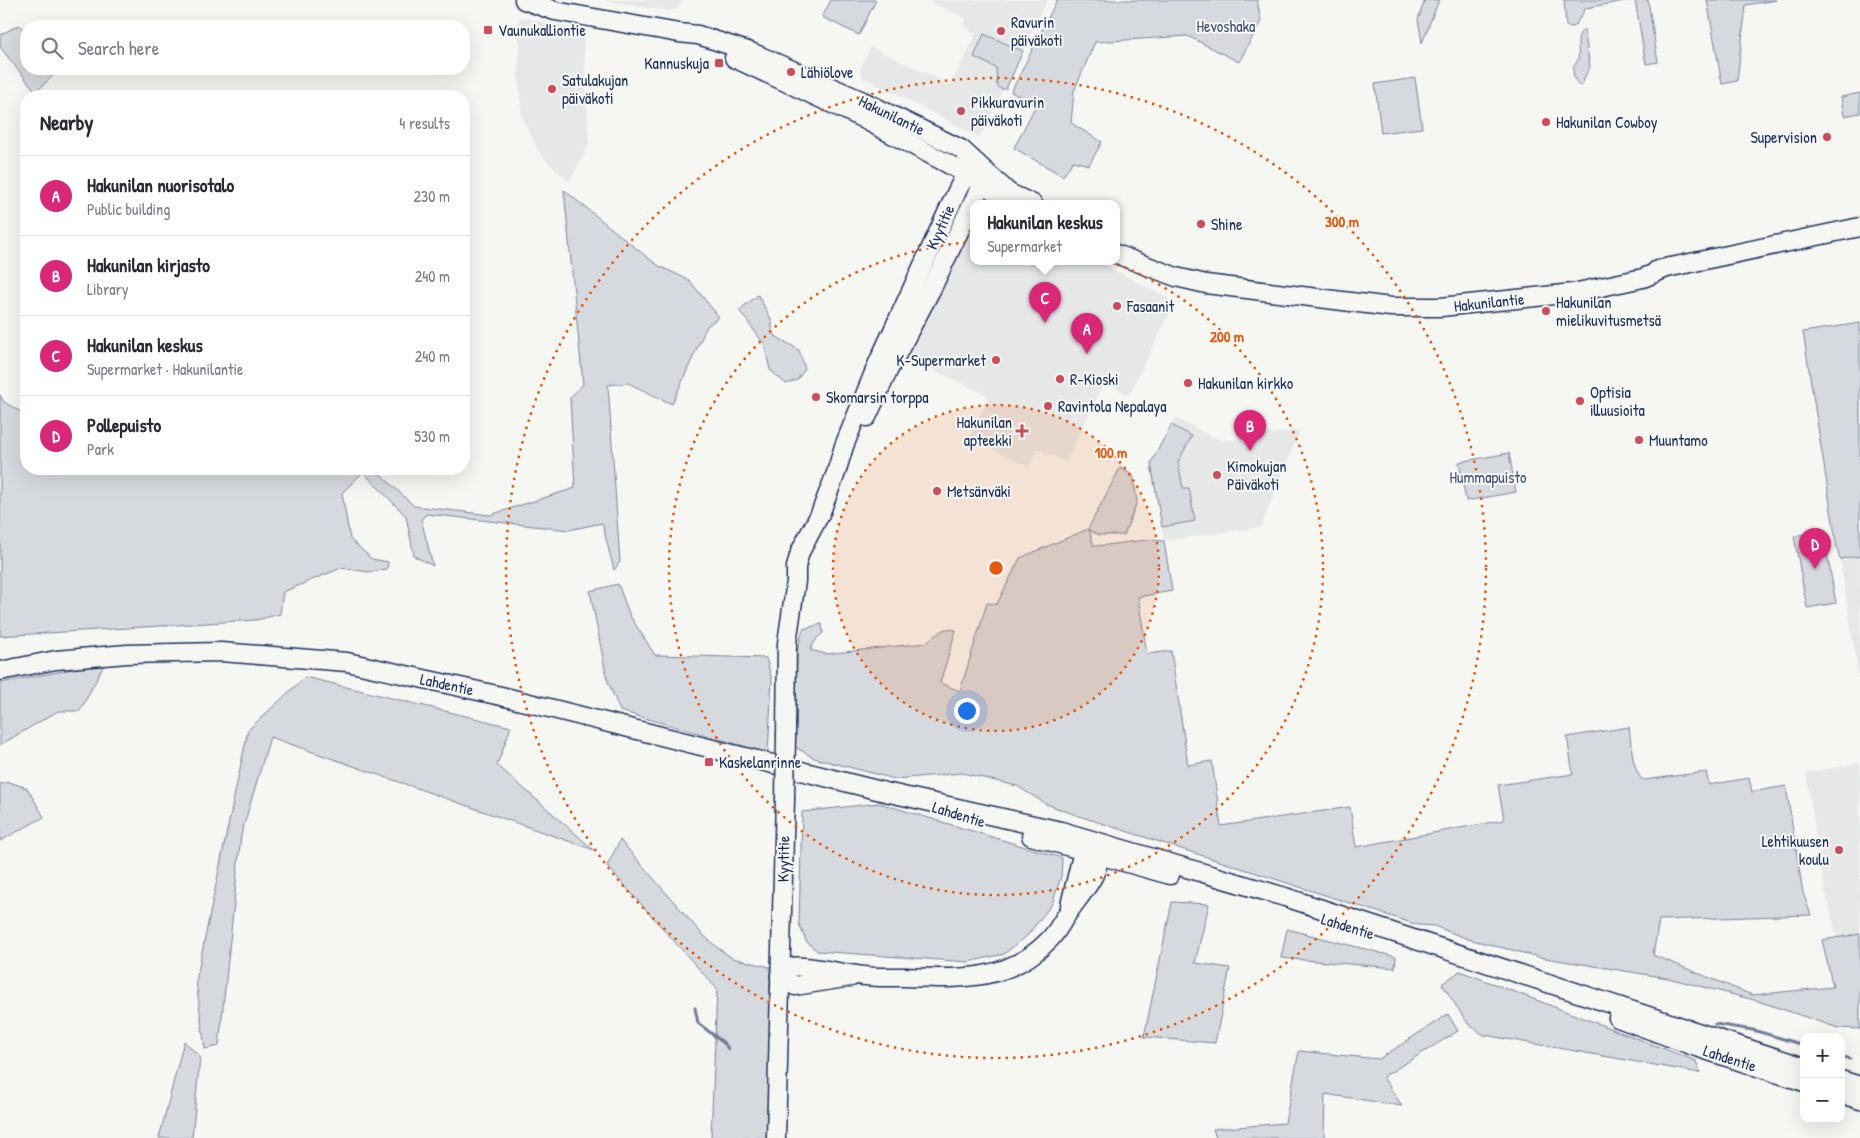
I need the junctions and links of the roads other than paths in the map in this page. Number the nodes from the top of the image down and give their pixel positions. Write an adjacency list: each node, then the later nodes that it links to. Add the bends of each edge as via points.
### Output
1 (524, 0): 2 (main road, Hakunilantie, via 555,11 698,35 751,52 838,89 961,149)
2 (971, 169): 3 (main road); 6 (main road, Hakunilantie); 12 (main road, Kyytitie, via 878,363)
3 (981, 184): 4 (main road, Kyytitie); 5 (main road)
4 (973, 200)
5 (1011, 200)
6 (1025, 200)
7 (970, 207): 12 (main road, Kyytitie, via 853,448)
8 (1860, 227): 11 (main road, Hakunilantie, via 1572,288 1394,307)
9 (1120, 247): 11 (main road, Hakunilantie, via 1179,269)
10 (1120, 256): 11 (main road, Hakunilantie, via 1176,277 1206,284)
11 (1371, 306)
12 (836, 474): 15 (main road, Kyytitie, bridge, via 820,514 813,547 796,582 788,644)
13 (0, 671): 14 (main road, Lahdentie, via 56,660 169,652 220,652 347,662 502,696 885,792 1061,831)
14 (1093, 850): 15 (main road, via 1068,911 1049,940 1036,953 1004,971 968,977 857,976 795,986); 16 (main road, Lahdentie, via 1348,917); 17 (main road, Lahdentie, via 1416,946 1696,1048)
15 (780, 976): 22 (main road, Kyytitie)
16 (1800, 1066)
17 (1800, 1081)
18 (1845, 1081): 19 (main road)
19 (1860, 1086)
20 (1845, 1095): 21 (main road)
21 (1860, 1100)
22 (776, 1138)

